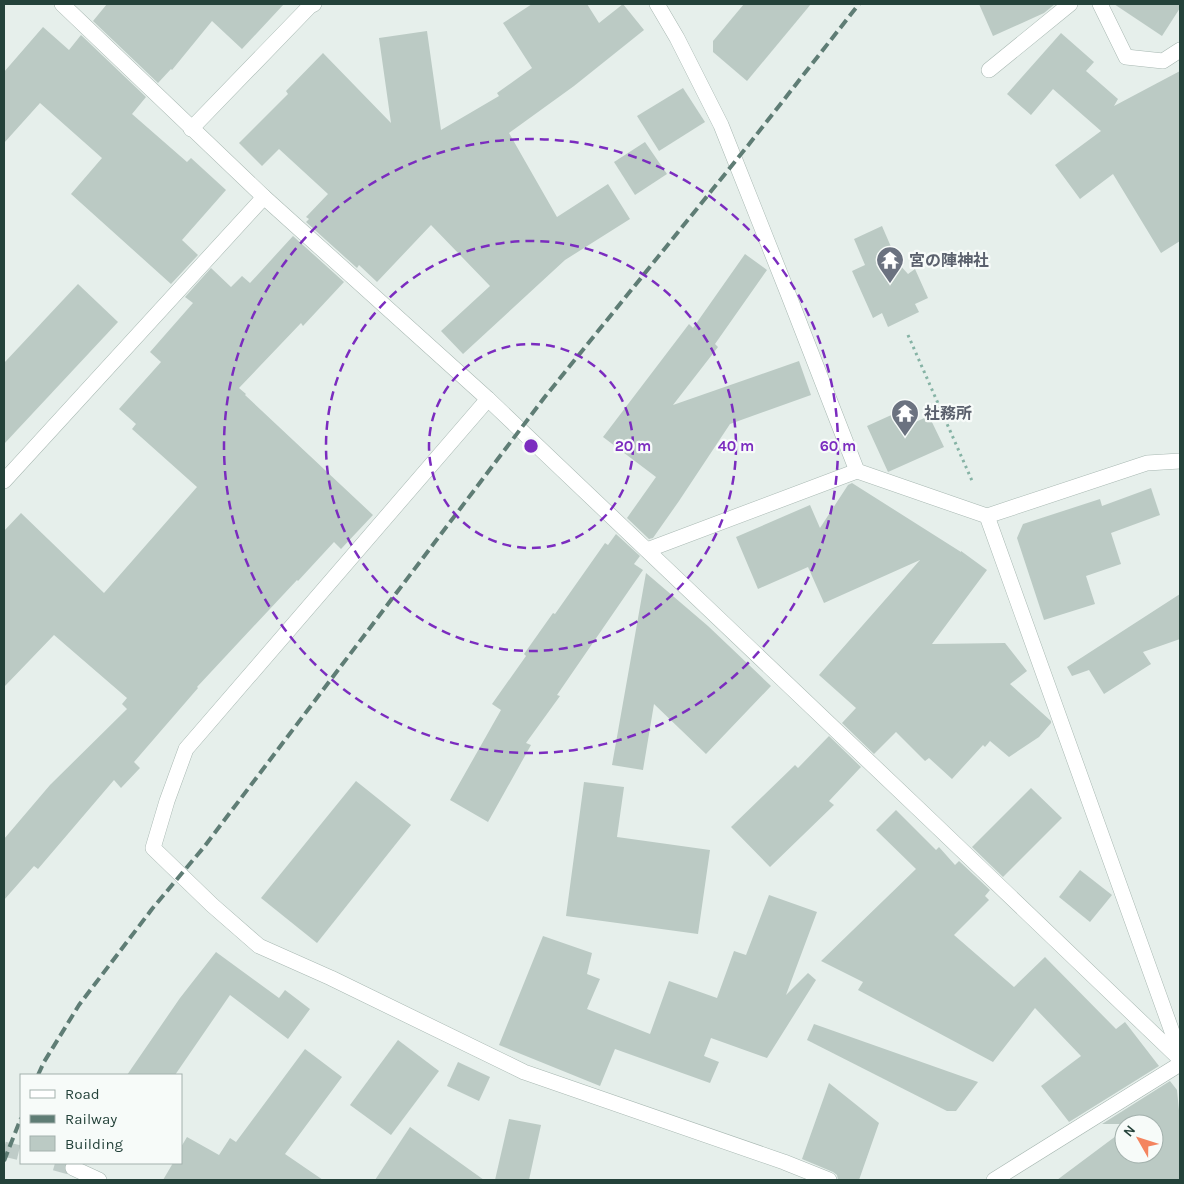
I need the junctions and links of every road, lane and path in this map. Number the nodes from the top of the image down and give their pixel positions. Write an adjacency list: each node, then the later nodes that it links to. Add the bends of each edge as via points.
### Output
1 (62, 4): 8 (street)
2 (314, 4): 8 (street)
3 (657, 4): 13 (street, via 721,125)
4 (1070, 4): 7 (street)
5 (1100, 4): 6 (street, via 1126,57 1163,61)
6 (1180, 50)
7 (989, 70)
8 (191, 129): 9 (street)
9 (264, 198): 11 (street); 14 (street)
10 (908, 334): 15 (path)
11 (488, 398): 16 (street); 22 (street, via 186,748 153,848 259,946 524,1072)
12 (1180, 461): 15 (street, via 1147,464)
13 (857, 471): 15 (street); 16 (street)
14 (4, 481)
15 (987, 516): 17 (street)
16 (648, 550): 18 (street)
17 (1180, 1054)
18 (1180, 1059)
19 (1180, 1064): 23 (street)
20 (73, 1168): 21 (street)
21 (99, 1180)
22 (829, 1180)
23 (994, 1180)

